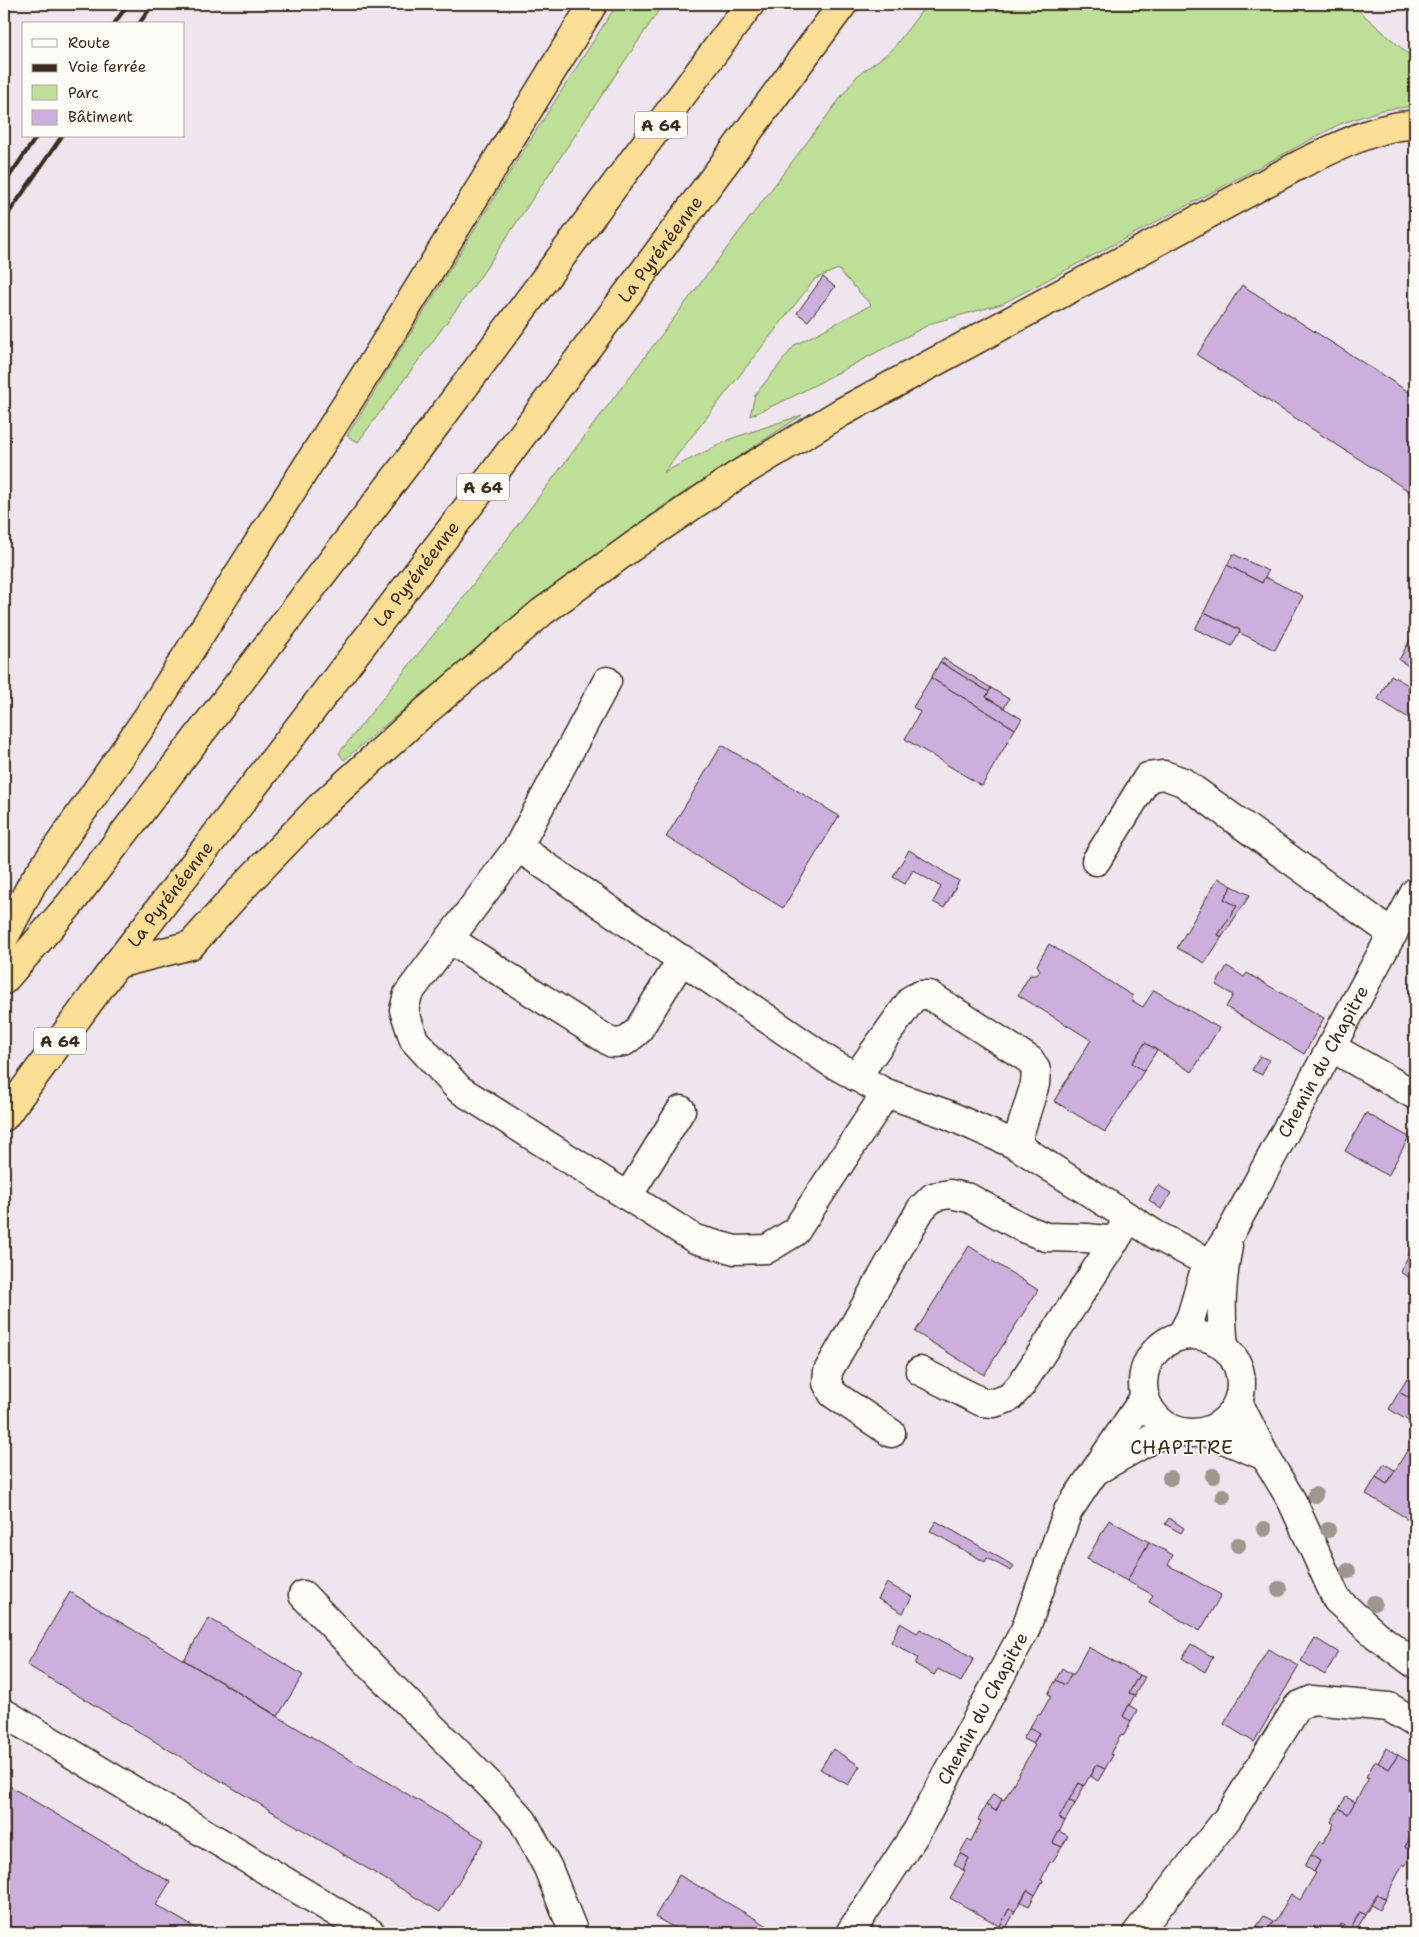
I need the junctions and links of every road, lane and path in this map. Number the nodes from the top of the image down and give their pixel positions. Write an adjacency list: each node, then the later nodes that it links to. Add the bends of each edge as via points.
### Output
1 (593, 4): 10 (highway, via 374,361 149,715 32,884)
2 (750, 4): 14 (highway, A 64, via 429,434 70,904)
3 (843, 4): 13 (highway, La Pyrénéenne / A 64, via 500,465)
4 (1415, 125): 13 (highway, via 1404,124 1352,140 1298,165 842,412 736,476 542,612 420,716 320,807 191,945)
5 (607, 681): 6 (street)
6 (518, 846): 11 (street); 12 (street)
7 (1096, 861): 9 (street, via 1148,777 1164,775 1183,782)
8 (1415, 892): 9 (street, Chemin du Chapitre)
9 (1392, 934): 15 (street, Chemin du Chapitre)
10 (4, 938)
11 (449, 939): 12 (street, via 612,1042 624,1042 637,1032); 22 (street, via 408,994 404,1010 414,1040 459,1089)
12 (682, 960): 16 (street)
13 (117, 964): 20 (highway, La Pyrénéenne / A 64)
14 (4, 980)
15 (1331, 1047): 18 (street); 24 (street, Chemin du Chapitre)
16 (856, 1077): 17 (street); 21 (street, via 912,999 920,995 929,996 1030,1060 1036,1070 1035,1084)
17 (886, 1093): 21 (street); 22 (street, via 795,1232 767,1250 735,1250 695,1239)
18 (1415, 1095)
19 (682, 1110): 22 (street)
20 (4, 1117)
21 (1016, 1144): 23 (street)
22 (628, 1196)
23 (1130, 1218): 25 (street); 26 (street)
24 (1231, 1232): 26 (street, Chemin du Chapitre); 28 (street, Chemin du Chapitre, via 1222,1280)
25 (1115, 1241): 29 (street, via 1009,1398 994,1403 982,1402); 34 (street, via 1046,1237 970,1198 950,1194 933,1197 921,1209 828,1371 827,1383 833,1394)
26 (1211, 1264): 27 (street, Chemin du Chapitre, via 1203,1276 1192,1316)
27 (1181, 1336): 28 (street, via 1196,1335); 30 (street, via 1154,1352 1142,1382)
28 (1224, 1346): 31 (street, via 1240,1372)
29 (920, 1371)
30 (1144, 1398): 32 (street, via 1150,1411); 36 (street, Chemin du Chapitre)
31 (1238, 1402): 33 (street, via 1226,1420); 35 (street)
32 (1173, 1430): 33 (street, via 1189,1434); 36 (street, Chemin du Chapitre)
33 (1206, 1432): 35 (street)
34 (892, 1433)
35 (1265, 1456): 38 (street, via 1292,1501 1337,1600)
36 (1094, 1472): 43 (street, Chemin du Chapitre, via 1068,1511 1025,1630 916,1831)
37 (303, 1595): 42 (street, via 523,1821 548,1868)
38 (1415, 1664)
39 (4, 1713): 41 (street)
40 (1415, 1723): 44 (street, via 1389,1707 1312,1700 1298,1706 1227,1819)
41 (371, 1933)
42 (574, 1933)
43 (850, 1933)
44 (1137, 1933)

